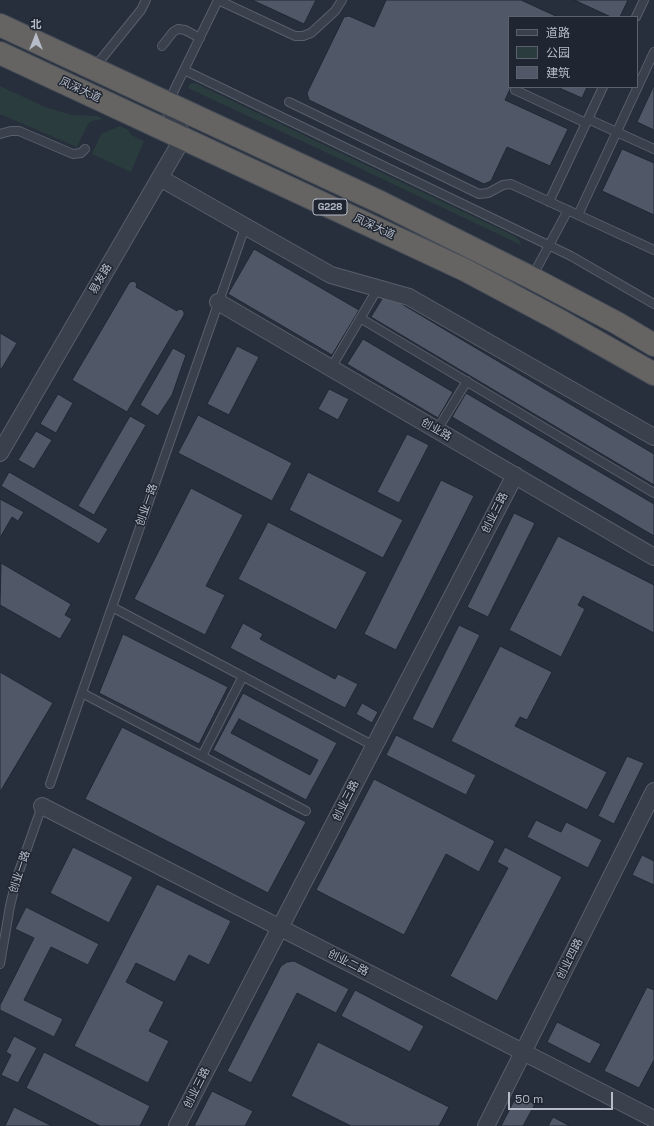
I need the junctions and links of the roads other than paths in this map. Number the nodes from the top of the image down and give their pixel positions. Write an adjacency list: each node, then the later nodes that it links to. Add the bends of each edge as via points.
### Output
1 (146, 0): 11 (lane, via 141,10)
2 (218, 0): 3 (lane, via 295,36 303,36 311,33 335,11); 7 (lane)
3 (342, 0)
4 (644, 0): 5 (lane)
5 (636, 16)
6 (0, 25): 11 (highway, G228)
7 (200, 38): 8 (lane, via 178,29); 12 (lane)
8 (162, 46)
9 (654, 52): 13 (lane)
10 (0, 53): 22 (highway, 凤深大道 / G228)
11 (93, 69): 18 (highway, G228)
12 (184, 70): 18 (lane); 30 (lane)
13 (638, 87)
14 (603, 88): 19 (lane)
15 (637, 88): 20 (lane)
16 (515, 90): 19 (lane)
17 (289, 102): 26 (lane, via 479,194 488,194 503,185 511,184)
18 (168, 104): 22 (street); 32 (highway, G228, via 382,203)
19 (587, 121): 20 (lane); 26 (lane)
20 (617, 132): 23 (lane); 28 (lane)
21 (0, 134): 24 (lane, via 19,131 73,154)
22 (183, 138): 25 (street, 易发路); 39 (highway, 凤深大道 / G228, via 465,270)
23 (654, 149)
24 (85, 150)
25 (160, 178): 29 (street); 43 (street, 易发路)
26 (549, 202): 27 (lane)
27 (568, 210): 28 (lane); 30 (lane)
28 (578, 215): 31 (lane)
29 (245, 227): 33 (street, via 331,275); 34 (lane, 创业一路)
30 (549, 245): 32 (lane); 35 (lane)
31 (654, 250)
32 (532, 278): 37 (highway, G228)
33 (378, 288): 36 (lane); 42 (street, via 409,297)
34 (218, 302): 38 (street, 创业路); 47 (lane, 创业一路)
35 (654, 304)
36 (360, 318): 38 (lane); 40 (lane)
37 (654, 345)
38 (331, 368): 41 (street, 创业路)
39 (654, 374)
40 (467, 381): 41 (lane); 45 (lane)
41 (436, 430): 44 (street, 创业路)
42 (654, 437)
43 (0, 453)
44 (515, 475): 46 (street, 创业路); 50 (street, 创业三路)
45 (654, 493)
46 (654, 557)
47 (112, 607): 48 (lane); 49 (lane, 创业一路)
48 (243, 676): 50 (lane); 51 (lane)
49 (82, 693): 51 (lane); 52 (lane, 创业一路)
50 (374, 746): 56 (street, 创业三路)
51 (202, 756): 55 (lane)
52 (50, 784)
53 (654, 791): 58 (street, 创业四路)
54 (42, 806): 56 (street, 创业二路); 57 (lane, 创业一路, via 17,877)
55 (306, 811)
56 (280, 928): 58 (street, 创业二路); 60 (street, 创业三路)
57 (0, 964)
58 (523, 1052): 59 (street, 创业二路); 61 (street, 创业四路)
59 (654, 1120)
60 (177, 1126)
61 (486, 1126)

